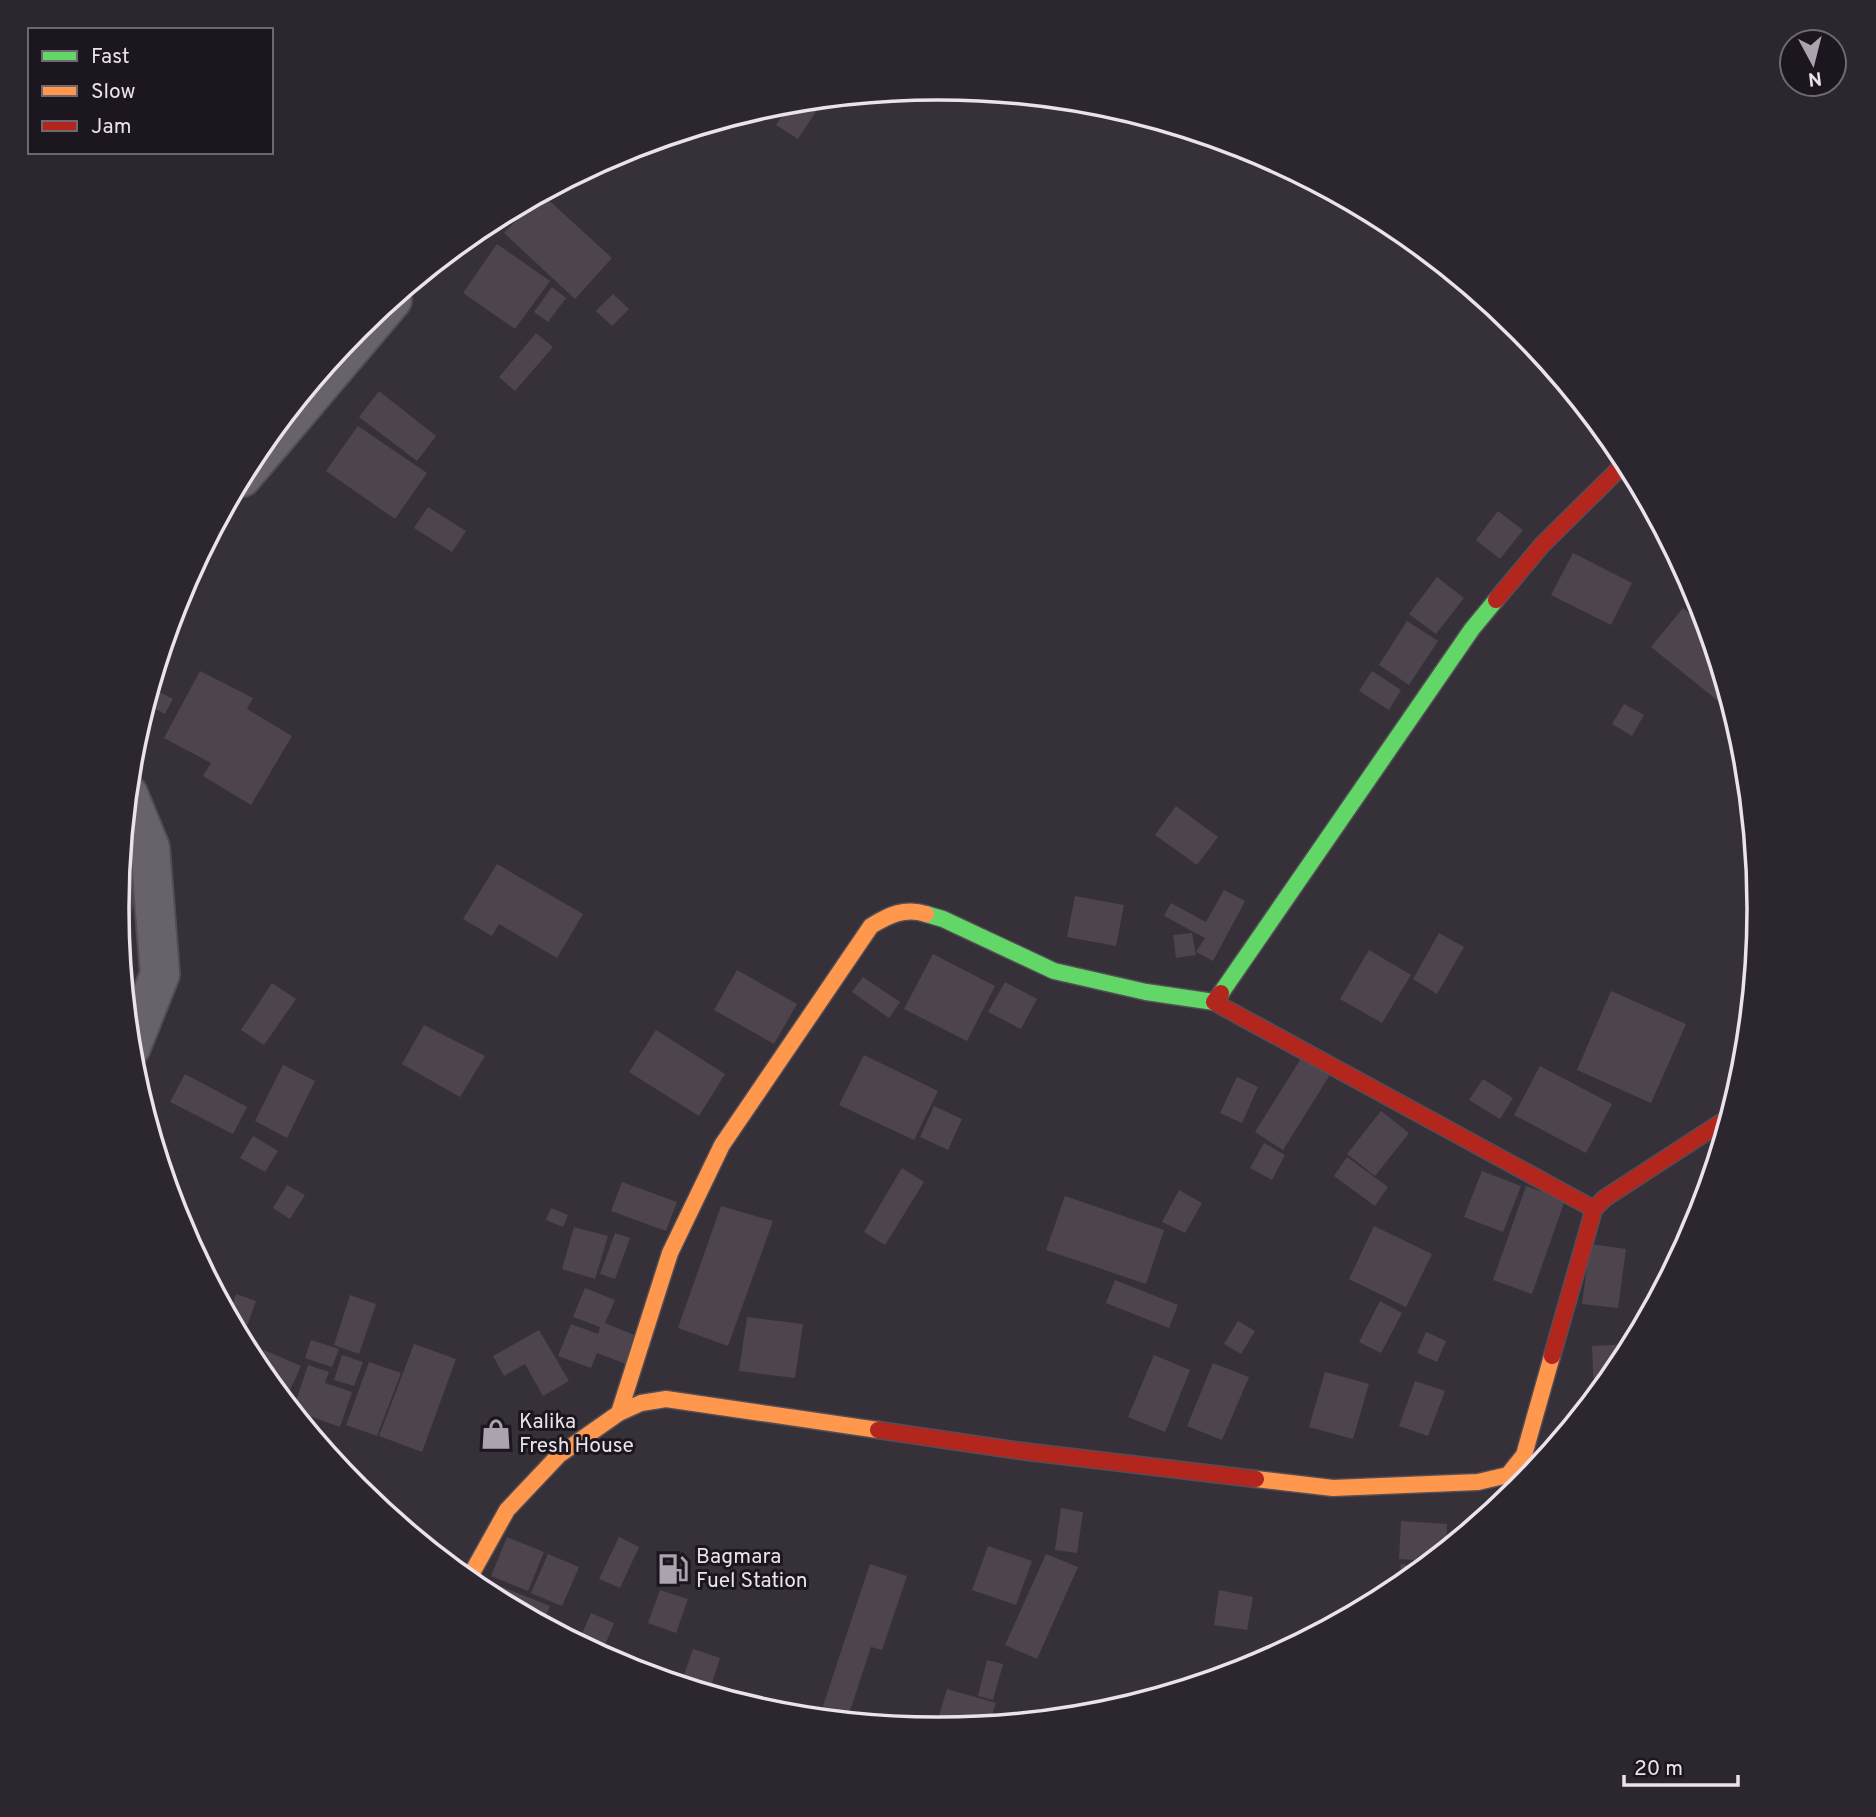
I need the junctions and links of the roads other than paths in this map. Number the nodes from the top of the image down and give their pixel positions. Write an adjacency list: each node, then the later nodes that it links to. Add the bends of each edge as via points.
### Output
1 (1617, 471): 3 (street, via 1542,545 1472,629)
2 (135, 812): 4 (street, via 150,848 160,974)
3 (1214, 1002): 6 (street); 7 (street, via 1054,971 915,909 871,926 722,1145 670,1253)
4 (138, 1028)
5 (1717, 1125): 6 (street)
6 (1594, 1209): 7 (street, via 1524,1455 1508,1475 1478,1482 1333,1488 1021,1451 666,1399)
7 (619, 1413): 8 (street, via 559,1455 507,1510)
8 (474, 1570)

